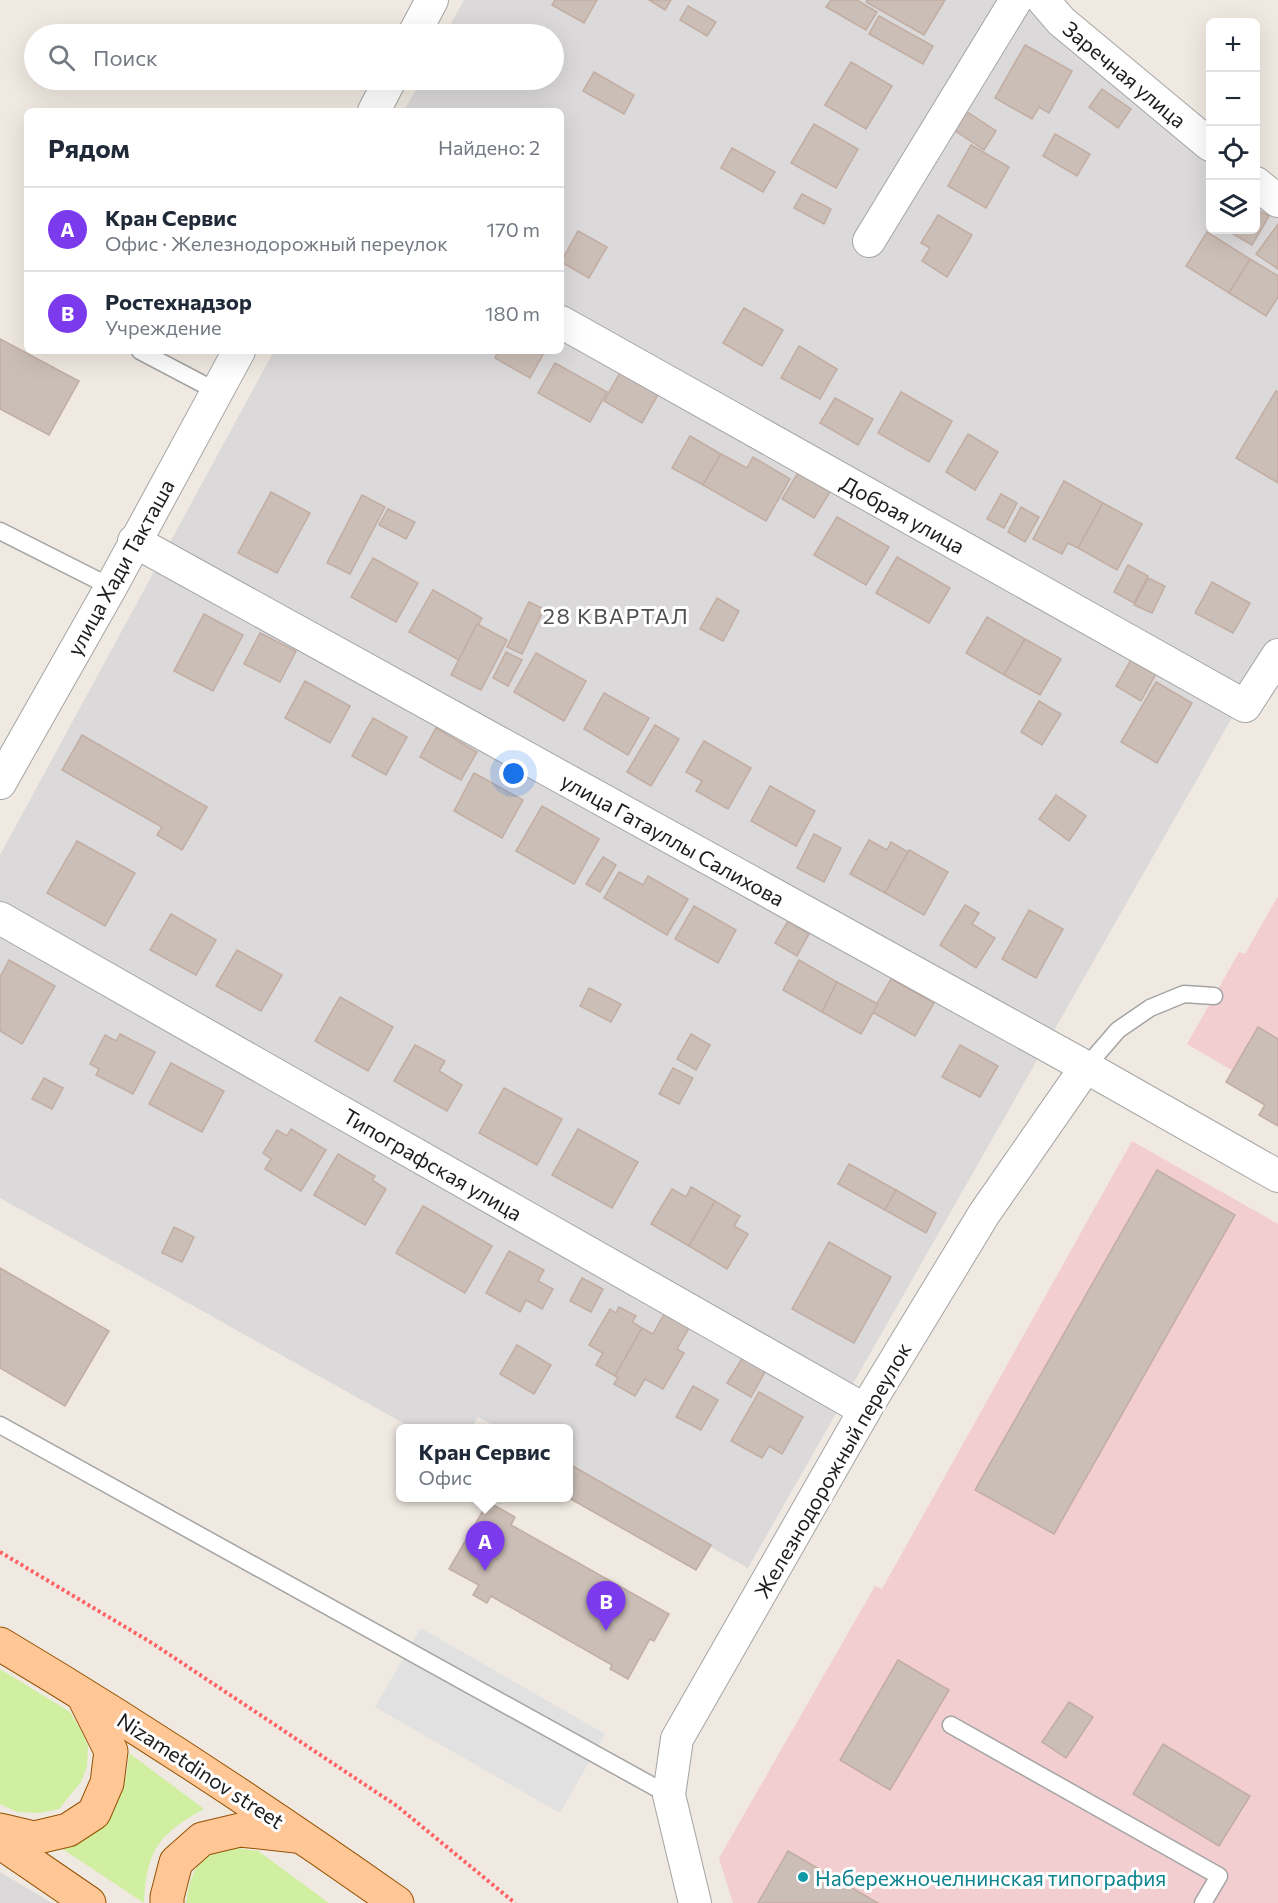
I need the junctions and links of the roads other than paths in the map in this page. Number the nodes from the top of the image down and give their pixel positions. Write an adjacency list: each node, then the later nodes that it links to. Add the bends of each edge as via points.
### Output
1 (432, 0): 4 (street)
2 (1016, 0): 10 (street)
3 (1043, 0): 7 (street, Заречная улица, via 1061,21)
4 (419, 24)
5 (385, 90): 6 (street)
6 (376, 108)
7 (1206, 142)
8 (1260, 186): 9 (street)
9 (1278, 201)
10 (868, 241)
11 (564, 324): 18 (street, Добрая улица, via 1245,706)
12 (146, 354): 14 (lane)
13 (237, 354): 14 (street, улица Хади Такташа)
14 (216, 391): 16 (street, улица Хади Такташа)
15 (0, 531): 17 (lane)
16 (134, 541): 17 (street, улица Хади Такташа); 22 (street, улица Гатауллы Салихова)
17 (111, 587): 19 (street, улица Хади Такташа)
18 (1278, 655)
19 (0, 783)
20 (0, 918): 24 (street, Типографская улица)
21 (1214, 996): 22 (lane, via 1184,994 1150,1008 1118,1030)
22 (1086, 1067): 23 (street, улица Гатауллы Салихова); 24 (street, Железнодорожный переулок, via 984,1214)
23 (1278, 1176)
24 (865, 1410): 29 (street, Железнодорожный переулок, via 677,1739)
25 (0, 1425): 29 (lane)
26 (0, 1644): 27 (main road, Nizametdinov street)
27 (81, 1692): 30 (main road, via 111,1751 107,1783 94,1813 68,1830 34,1838); 31 (main road, Nizametdinov street)
28 (951, 1725): 37 (lane, via 1219,1876)
29 (669, 1795): 36 (street, Железнодорожный переулок)
30 (0, 1830)
31 (304, 1837): 34 (main road, via 240,1830 202,1839 176,1862); 35 (main road, Nizametdinov street)
32 (0, 1842): 33 (main road)
33 (89, 1903)
34 (167, 1903)
35 (397, 1903)
36 (695, 1903)
37 (1203, 1903)

